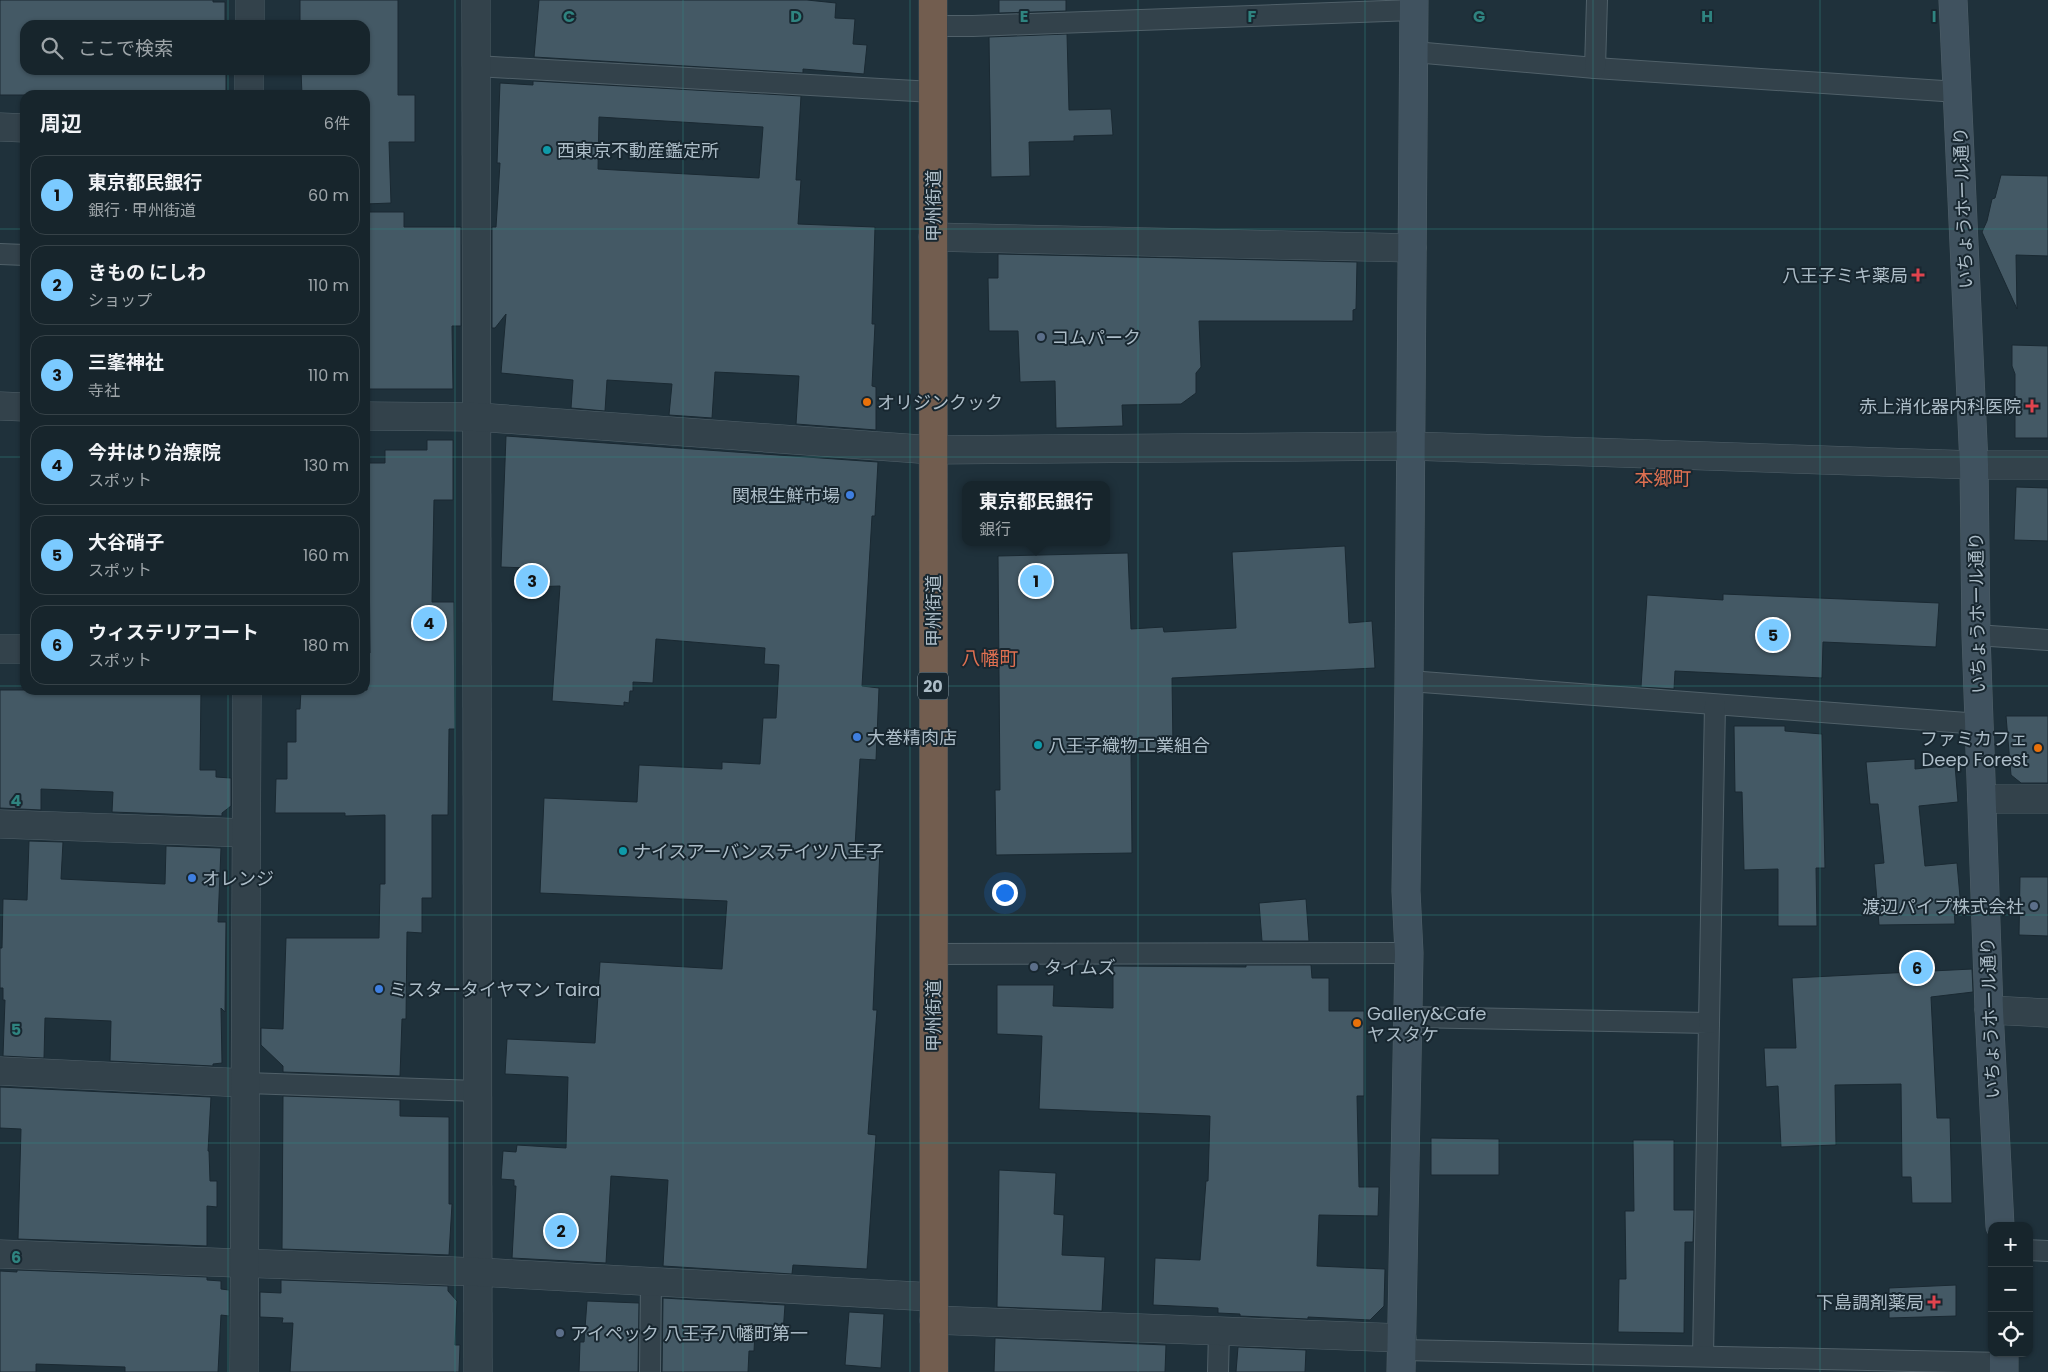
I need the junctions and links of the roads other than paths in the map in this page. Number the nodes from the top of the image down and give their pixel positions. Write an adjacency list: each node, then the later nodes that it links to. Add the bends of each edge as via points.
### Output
1 (250, 0): 7 (street)
2 (476, 0): 9 (street)
3 (1597, 0): 10 (lane)
4 (1953, 0): 14 (street, いちょうホール通り)
5 (1414, 5): 6 (lane, via 973,26); 8 (street)
6 (933, 13): 13 (highway, 甲州街道 / 20)
7 (250, 20)
8 (1414, 52): 10 (lane); 18 (street)
9 (476, 66): 13 (lane); 24 (street)
10 (1595, 68): 14 (lane)
11 (249, 75): 12 (street)
12 (249, 90)
13 (933, 92): 17 (highway, 甲州街道 / 20)
14 (1958, 92): 27 (street, いちょうホール通り)
15 (0, 127): 16 (street)
16 (20, 128)
17 (933, 237): 18 (street); 26 (highway, 甲州街道 / 20)
18 (1412, 248): 25 (street)
19 (0, 254): 20 (lane)
20 (20, 255)
21 (0, 406): 22 (street)
22 (20, 407)
23 (370, 416): 24 (street)
24 (477, 417): 26 (street); 49 (street)
25 (1411, 446): 26 (street); 27 (street); 33 (street)
26 (933, 450): 42 (highway, 甲州街道 / 20)
27 (1974, 465): 28 (street); 29 (street, いちょうホール通り)
28 (2048, 465)
29 (1976, 635): 30 (lane); 36 (street, いちょうホール通り)
30 (2048, 640)
31 (0, 649): 32 (street)
32 (20, 649)
33 (1409, 681): 35 (lane); 41 (street, via 1406,891)
34 (247, 695): 40 (street)
35 (1715, 705): 36 (lane); 46 (lane)
36 (1980, 724): 37 (street, いちょうホール通り)
37 (1982, 799): 38 (street); 43 (street, いちょうホール通り)
38 (2048, 799)
39 (0, 824): 40 (street)
40 (246, 833): 48 (street)
41 (1409, 953): 42 (lane); 45 (street)
42 (933, 954): 57 (highway, 甲州街道 / 20)
43 (1989, 1010): 44 (street); 50 (street, いちょうホール通り)
44 (2048, 1013)
45 (1408, 1017): 46 (lane); 59 (street)
46 (1709, 1023): 60 (lane)
47 (0, 1071): 48 (street)
48 (245, 1083): 49 (lane); 54 (street)
49 (478, 1091): 55 (street)
50 (2000, 1222)
51 (2033, 1250): 52 (lane)
52 (2048, 1251)
53 (0, 1254): 54 (street)
54 (244, 1263): 55 (street); 62 (street)
55 (478, 1272): 56 (street); 63 (street)
56 (651, 1282): 57 (street); 64 (lane)
57 (933, 1309): 58 (street); 65 (highway, 甲州街道 / 20)
58 (1219, 1331): 59 (street); 66 (lane)
59 (1402, 1353): 60 (lane)
60 (1703, 1356): 61 (lane)
61 (2004, 1363)
62 (244, 1372)
63 (478, 1372)
64 (650, 1372)
65 (934, 1372)
66 (1218, 1372)

